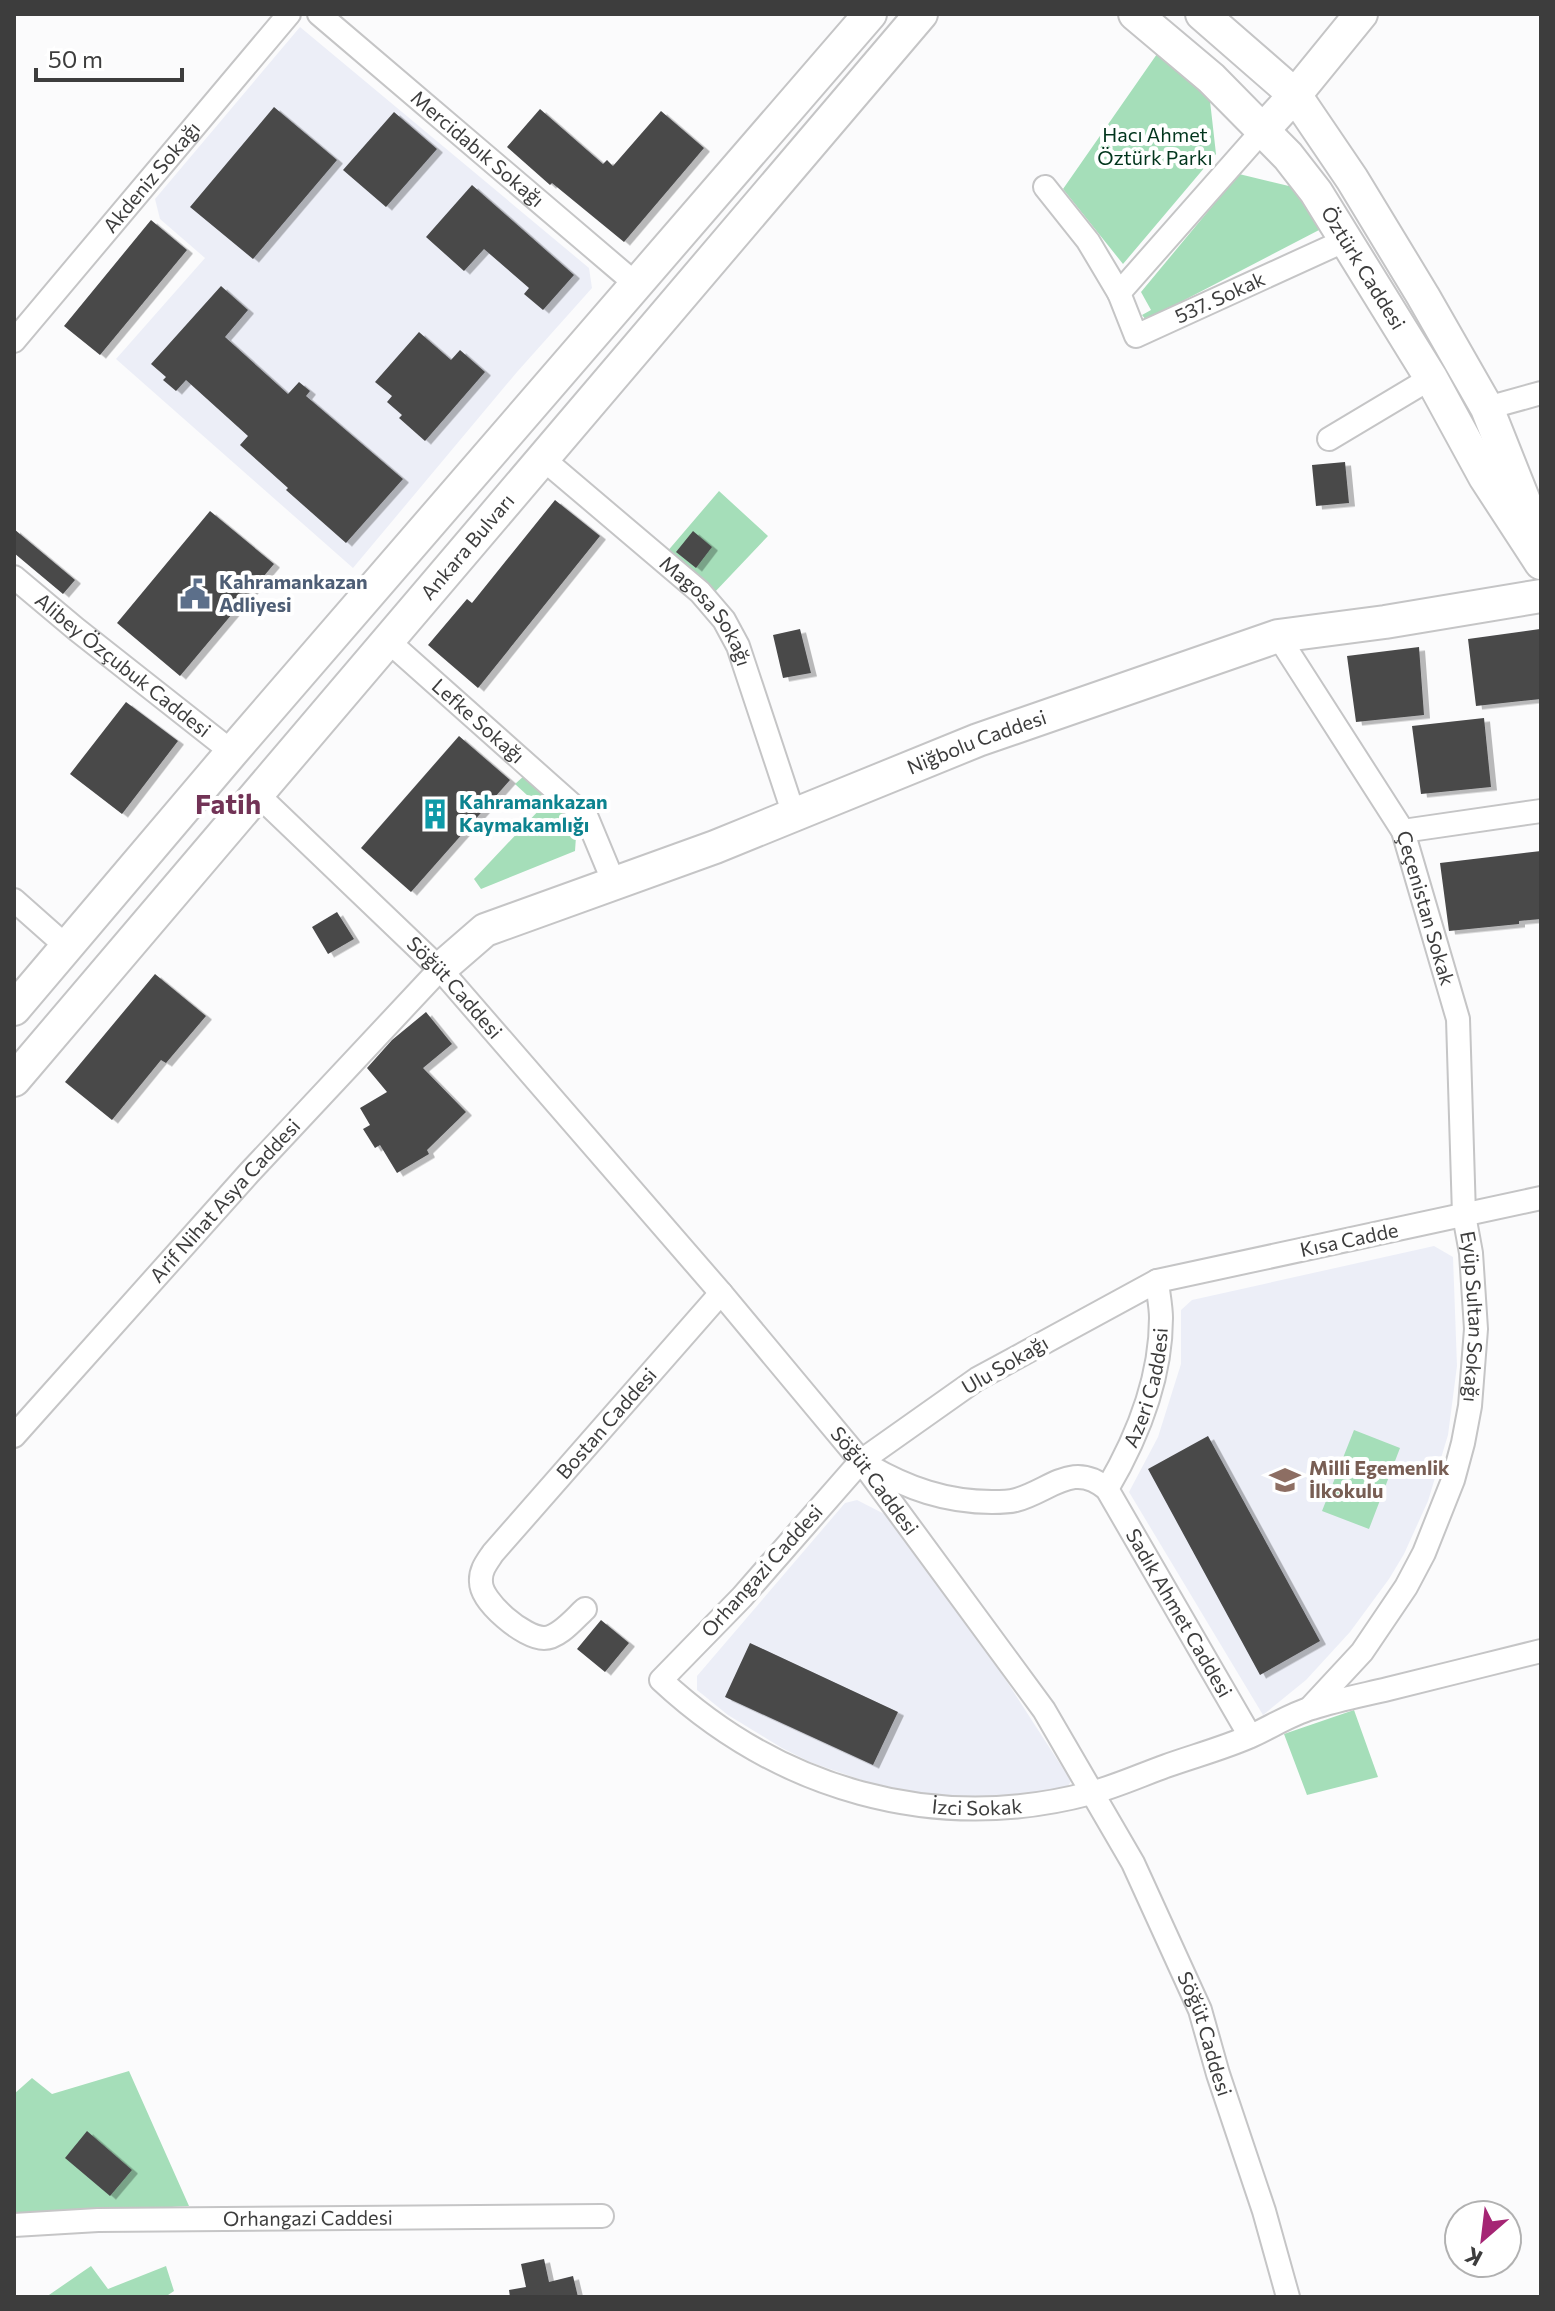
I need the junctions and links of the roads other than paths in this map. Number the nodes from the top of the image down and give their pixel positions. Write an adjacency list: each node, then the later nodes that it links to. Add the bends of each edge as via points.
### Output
1 (289, 14): 14 (street, Akdeniz Sokağı)
2 (319, 14): 12 (street, Mercidabık Sokağı)
3 (870, 14): 12 (main road, Ankara Bulvarı)
4 (921, 14): 19 (main road, Ankara Bulvarı)
5 (1135, 14): 9 (main road, Öztürk Caddesi, via 1211,78)
6 (1202, 14): 8 (main road, Öztürk Caddesi)
7 (1361, 14): 8 (main road)
8 (1295, 95): 9 (main road); 17 (main road, Öztürk Caddesi, via 1352,179)
9 (1262, 131): 11 (main road, Öztürk Caddesi, via 1316,192); 13 (street)
10 (1045, 187): 13 (street, via 1088,241)
11 (1346, 240): 13 (street, 537. Sokak, via 1136,336); 15 (main road, Öztürk Caddesi)
12 (637, 285): 26 (main road, Ankara Bulvarı)
13 (1119, 293)
14 (14, 341)
15 (1431, 378): 18 (street); 21 (main road, Öztürk Caddesi, via 1485,477)
16 (1541, 393): 17 (street)
17 (1487, 408): 20 (main road, Öztürk Caddesi)
18 (1329, 439)
19 (542, 458): 25 (main road, Ankara Bulvarı); 29 (street, Magosa Sokağı, via 700,592 724,620 738,646)
20 (1541, 544)
21 (1541, 563)
22 (14, 577): 26 (street, Alibey Özçubuk Caddesi)
23 (1541, 596): 24 (main road, Niğbolu Caddesi)
24 (1278, 636): 29 (main road, Niğbolu Caddesi, via 978,740); 30 (street, Çeçenistan Sokak)
25 (387, 640): 27 (main road, Ankara Bulvarı); 31 (street, Lefke Sokağı, via 587,818)
26 (232, 752): 33 (main road, Ankara Bulvarı)
27 (256, 793): 34 (street, Söğüt Caddesi); 36 (main road, Ankara Bulvarı)
28 (1541, 811): 30 (street)
29 (794, 815): 31 (main road, Niğbolu Caddesi)
30 (1403, 831): 38 (street, Çeçenistan Sokak, via 1458,1019)
31 (614, 883): 34 (main road, Niğbolu Caddesi, via 485,930)
32 (14, 900): 33 (street)
33 (67, 947): 35 (main road, Ankara Bulvarı)
34 (440, 969): 40 (street, Söğüt Caddesi); 41 (street, Arif Nihat Asya Caddesi)
35 (14, 1009)
36 (14, 1080)
37 (1541, 1198): 38 (street, Kısa Cadde)
38 (1464, 1215): 39 (street, Kısa Cadde); 47 (street, Eyüp Sultan Sokağı, via 1475,1291 1475,1367 1453,1480 1406,1587 1362,1652)
39 (1157, 1281): 42 (street, Ulu Sokağı, via 977,1379); 43 (street, Azeri Caddesi, via 1161,1318 1153,1378 1135,1436)
40 (721, 1293): 42 (street, Söğüt Caddesi); 44 (street, Bostan Caddesi, via 482,1569 482,1590 500,1613 533,1636 555,1635)
41 (14, 1436)
42 (861, 1461): 43 (street, via 919,1490 967,1501 1016,1501 1076,1477); 46 (street, Orhangazi Caddesi); 49 (street, Söğüt Caddesi, via 1044,1710)
43 (1107, 1489): 48 (street, Sadık Ahmet Caddesi)
44 (585, 1609)
45 (1541, 1651): 47 (street)
46 (661, 1680): 49 (street, İzci Sokak, via 714,1725 774,1761 840,1788 911,1804 985,1808)
47 (1309, 1709): 48 (street, İzci Sokak)
48 (1250, 1736): 49 (street, İzci Sokak)
49 (1094, 1792): 52 (street, Söğüt Caddesi, via 1133,1863 1200,2010)
50 (602, 2216): 51 (street, Orhangazi Caddesi)
51 (14, 2225)
52 (1288, 2297)

